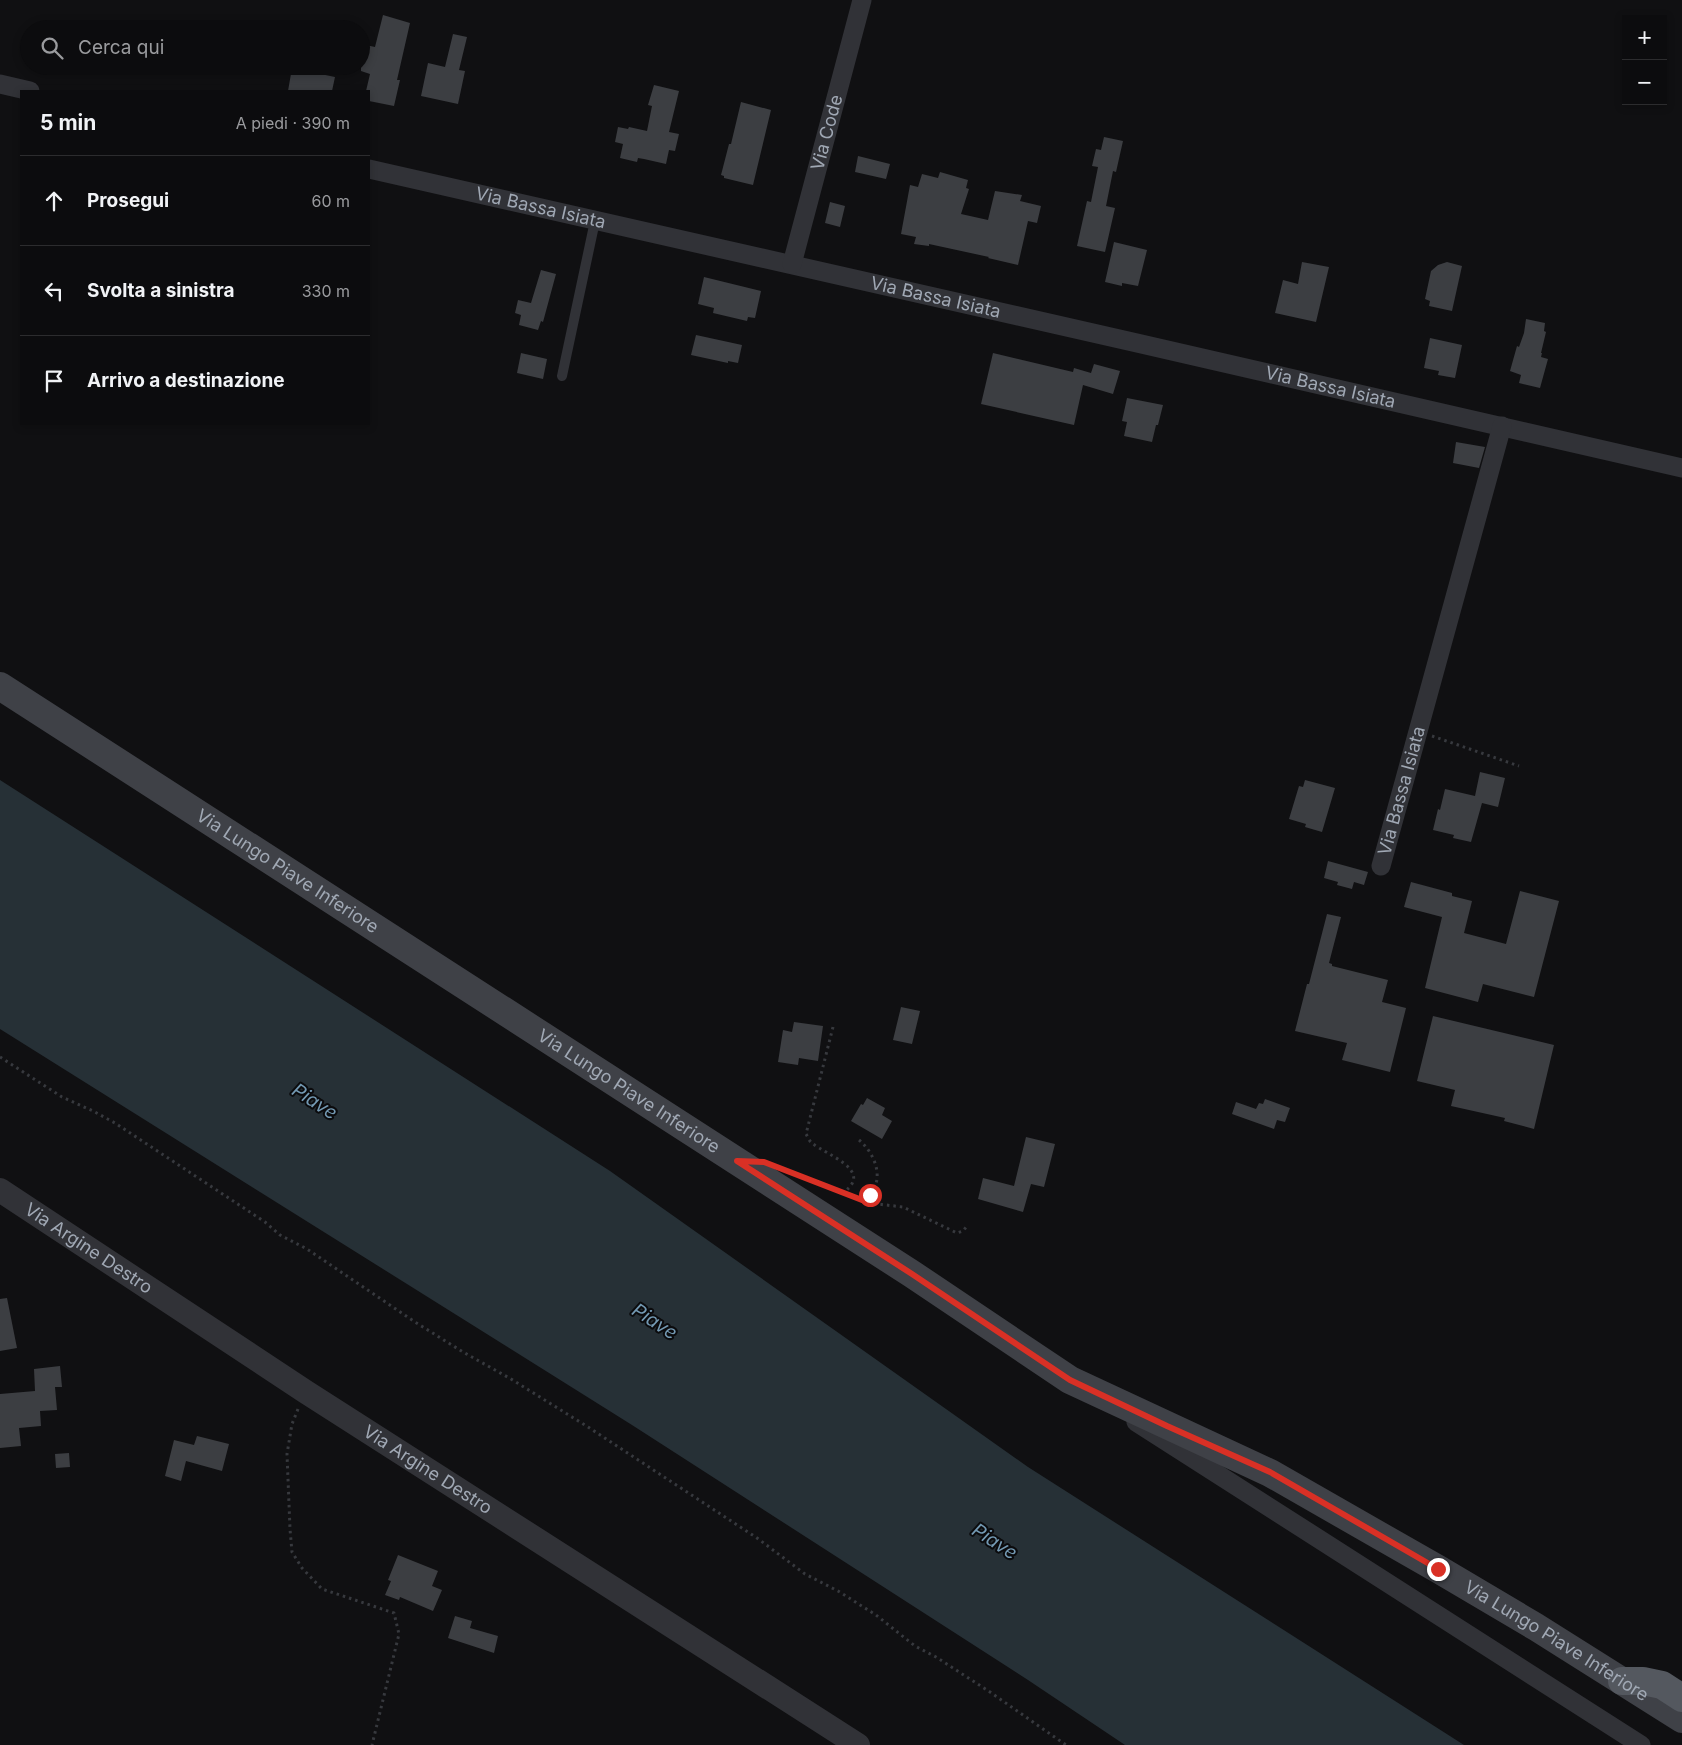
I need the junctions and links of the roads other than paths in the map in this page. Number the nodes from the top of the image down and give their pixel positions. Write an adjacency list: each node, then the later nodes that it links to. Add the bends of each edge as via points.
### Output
1 (862, 0): 6 (street, Via Code)
2 (0, 84): 3 (street)
3 (26, 90)
4 (370, 169): 5 (street, Via Bassa Isiata)
5 (594, 221): 6 (street, Via Bassa Isiata); 7 (lane)
6 (792, 264): 8 (street, Via Bassa Isiata)
7 (562, 376)
8 (1502, 426): 9 (street, Via Bassa Isiata); 11 (street, Via Bassa Isiata)
9 (1682, 468)
10 (0, 686): 13 (main road, Via Lungo Piave Inferiore, via 912,1274)
11 (1381, 866)
12 (0, 1190): 17 (street, Via Argine Destro, via 306,1392)
13 (1070, 1380): 14 (main road, Via Lungo Piave Inferiore, via 1270,1472); 18 (street)
14 (1622, 1681): 15 (highway, via 1662,1685); 16 (main road, Via Lungo Piave Inferiore)
15 (1682, 1698)
16 (1682, 1719)
17 (858, 1745)
18 (1641, 1745)

